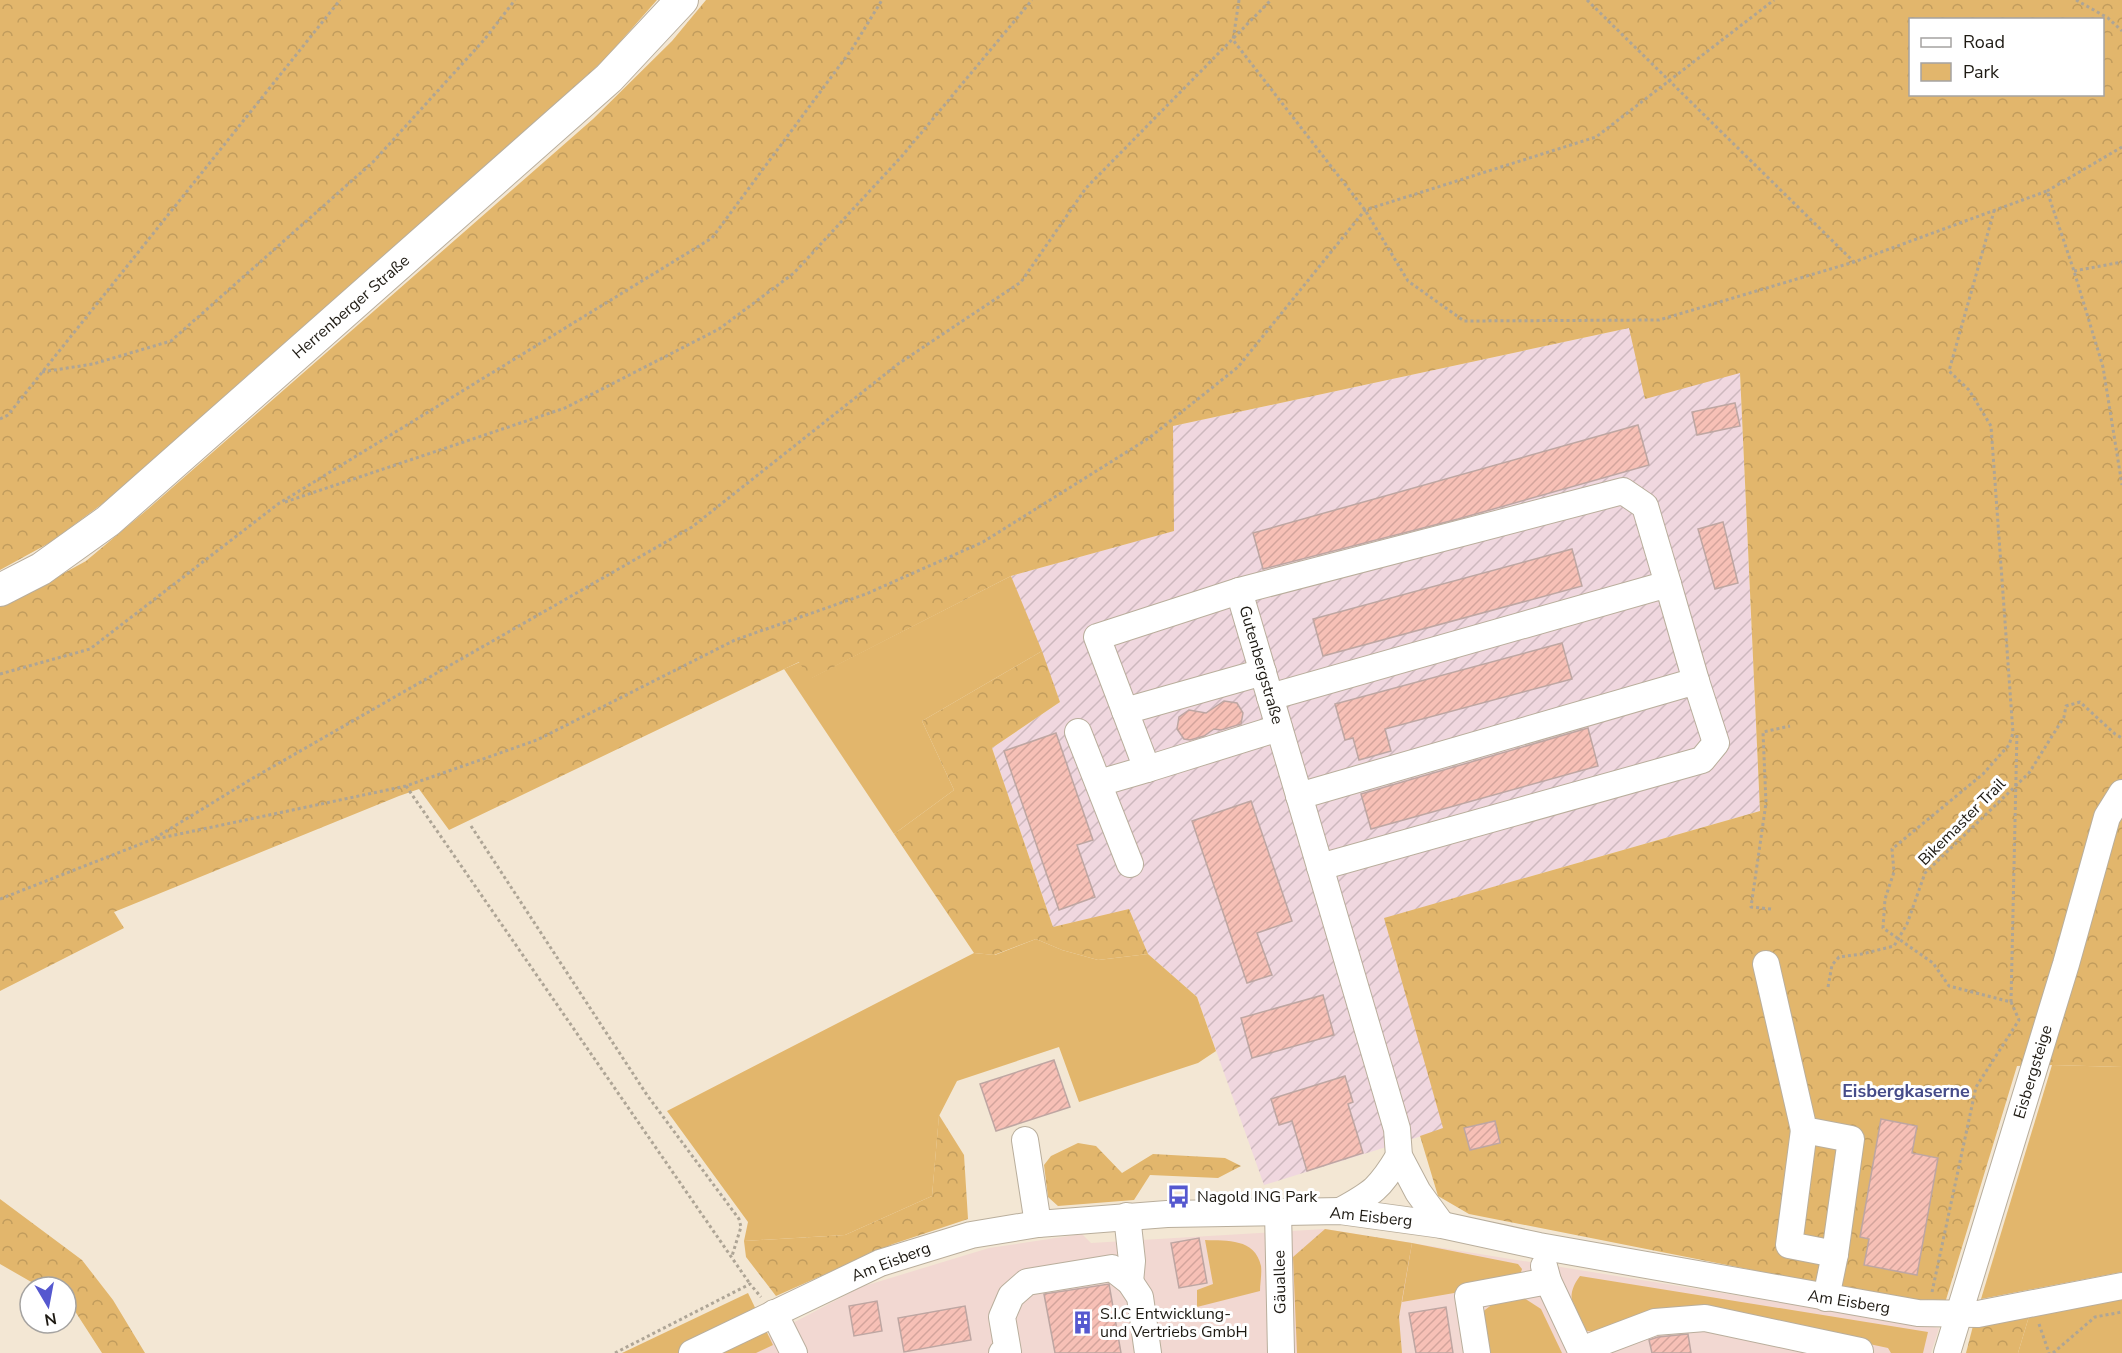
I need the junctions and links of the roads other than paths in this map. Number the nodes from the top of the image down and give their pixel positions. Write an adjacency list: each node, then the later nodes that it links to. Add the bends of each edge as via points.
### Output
1 (682, 0): 3 (main road, Herrenberger Straße, via 609,78 108,521 41,569)
2 (1668, 584): 4 (street, Gutenbergstraße, via 1645,506 1623,491); 6 (street, Gutenbergstraße); 7 (street)
3 (0, 590)
4 (1239, 591): 5 (street, Gutenbergstraße); 8 (street, via 1097,638)
5 (1263, 672): 7 (street, Gutenbergstraße); 8 (street)
6 (1696, 681): 14 (street); 16 (street, Gutenbergstraße, via 1716,743 1702,760)
7 (1270, 697): 9 (street, Gutenbergstraße)
8 (1125, 711): 11 (street)
9 (1279, 728): 11 (street); 14 (street, Gutenbergstraße)
10 (1078, 732): 12 (street)
11 (1147, 769): 12 (street)
12 (1099, 783): 15 (street)
13 (2122, 793): 33 (street, Eisbergsteige, via 2108,818)
14 (1299, 796): 16 (street, Gutenbergstraße)
15 (1130, 864)
16 (1320, 867): 20 (street, Gutenbergstraße, via 1397,1129)
17 (1766, 964): 18 (street)
18 (1804, 1130): 27 (street, via 1789,1245); 27 (street, via 1851,1139)
19 (1024, 1140): 24 (street)
20 (1399, 1156): 22 (street, via 1369,1196); 25 (street, Gutenbergstraße)
21 (1278, 1211): 22 (street, Am Eisberg); 23 (street, Am Eisberg); 40 (street, Gäuallee)
22 (1340, 1211): 25 (street, Am Eisberg)
23 (1127, 1216): 24 (street, Am Eisberg); 28 (street)
24 (1038, 1224): 32 (street, Am Eisberg, via 971,1234 880,1263)
25 (1442, 1225): 26 (street, Am Eisberg)
26 (1539, 1246): 29 (street); 31 (street, Am Eisberg)
27 (1835, 1254): 31 (street)
28 (1130, 1281): 38 (street, via 1112,1268 1027,1282 1011,1296 1002,1317); 39 (street, via 1140,1297)
29 (1548, 1281): 35 (street); 41 (street, via 1468,1296)
30 (2122, 1286): 33 (street, Am Eisberg, via 1978,1314)
31 (1826, 1298): 33 (street, Am Eisberg, via 1918,1313)
32 (774, 1313): 36 (street, Am Eisberg); 37 (street)
33 (1959, 1314): 42 (street, Eisbergsteige)
34 (1860, 1351): 35 (street, via 1705,1318 1656,1322)
35 (1582, 1352)
36 (692, 1353)
37 (794, 1353)
38 (1006, 1353)
39 (1148, 1353)
40 (1281, 1353)
41 (1477, 1353)
42 (1947, 1353)

